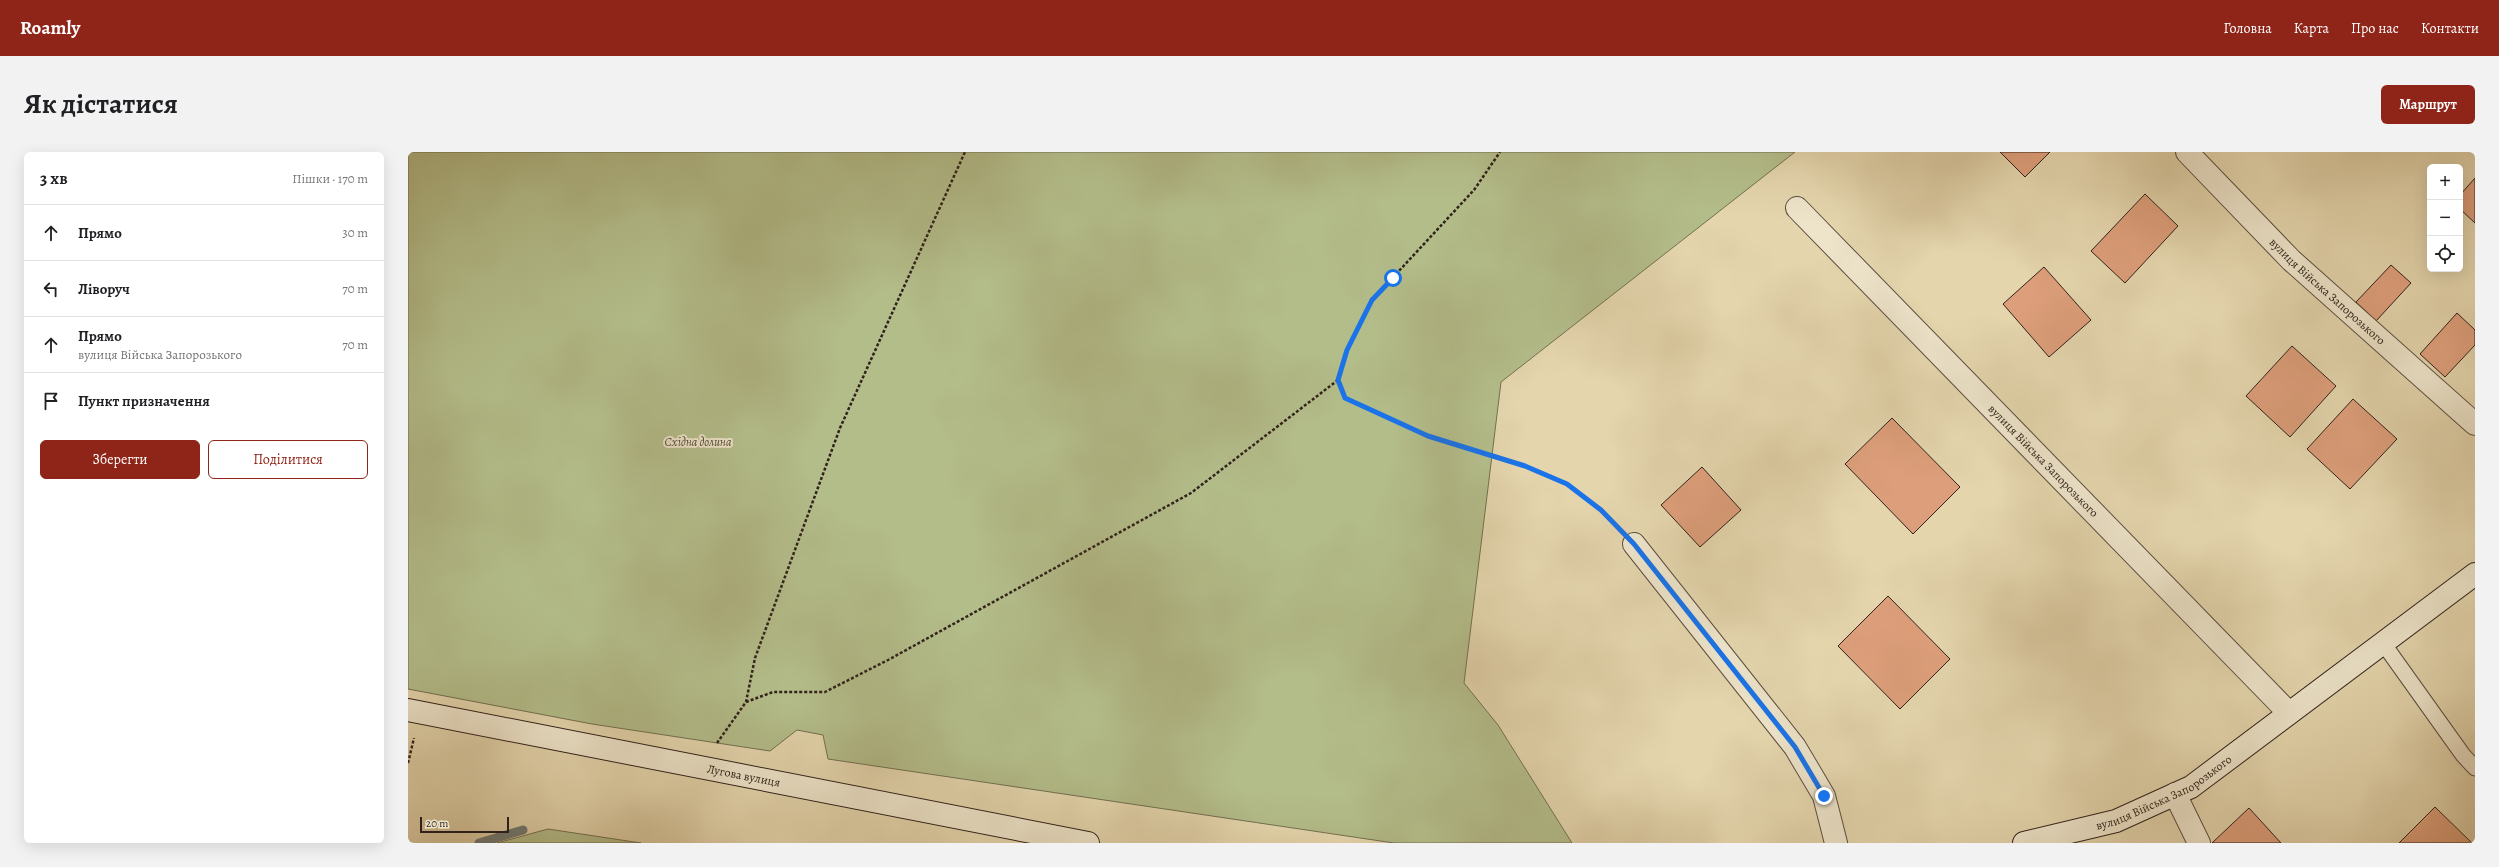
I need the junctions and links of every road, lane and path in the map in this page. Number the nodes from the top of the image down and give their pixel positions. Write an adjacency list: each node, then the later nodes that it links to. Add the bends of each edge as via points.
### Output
1 (965, 152): 10 (path, via 840,428 755,658)
2 (1500, 152): 5 (path, via 1474,190 1372,300 1347,350)
3 (2187, 152): 6 (street, вулиця Війська Запорозького, via 2291,260)
4 (1797, 208): 12 (street, вулиця Війська Запорозького)
5 (1338, 380): 7 (path, via 1345,398 1428,436 1525,466 1567,484 1601,510); 10 (path, via 1191,493 888,660 825,692 773,692)
6 (2475, 424)
7 (1634, 544): 17 (street, via 1795,747 1824,796)
8 (2475, 574): 9 (street, вулиця Війська Запорозького)
9 (2383, 643): 12 (street, вулиця Війська Запорозького); 14 (lane, via 2463,756)
10 (746, 702): 13 (path)
11 (408, 710): 13 (street, Лугова вулиця)
12 (2289, 713): 15 (street, вулиця Війська Запорозького, via 2192,787)
13 (702, 766): 16 (street, Лугова вулиця)
14 (2475, 768)
15 (2175, 794): 18 (street, вулиця Війська Запорозького, via 2116,821); 19 (street)
16 (1084, 842)
17 (1836, 843)
18 (2024, 843)
19 (2199, 843)

